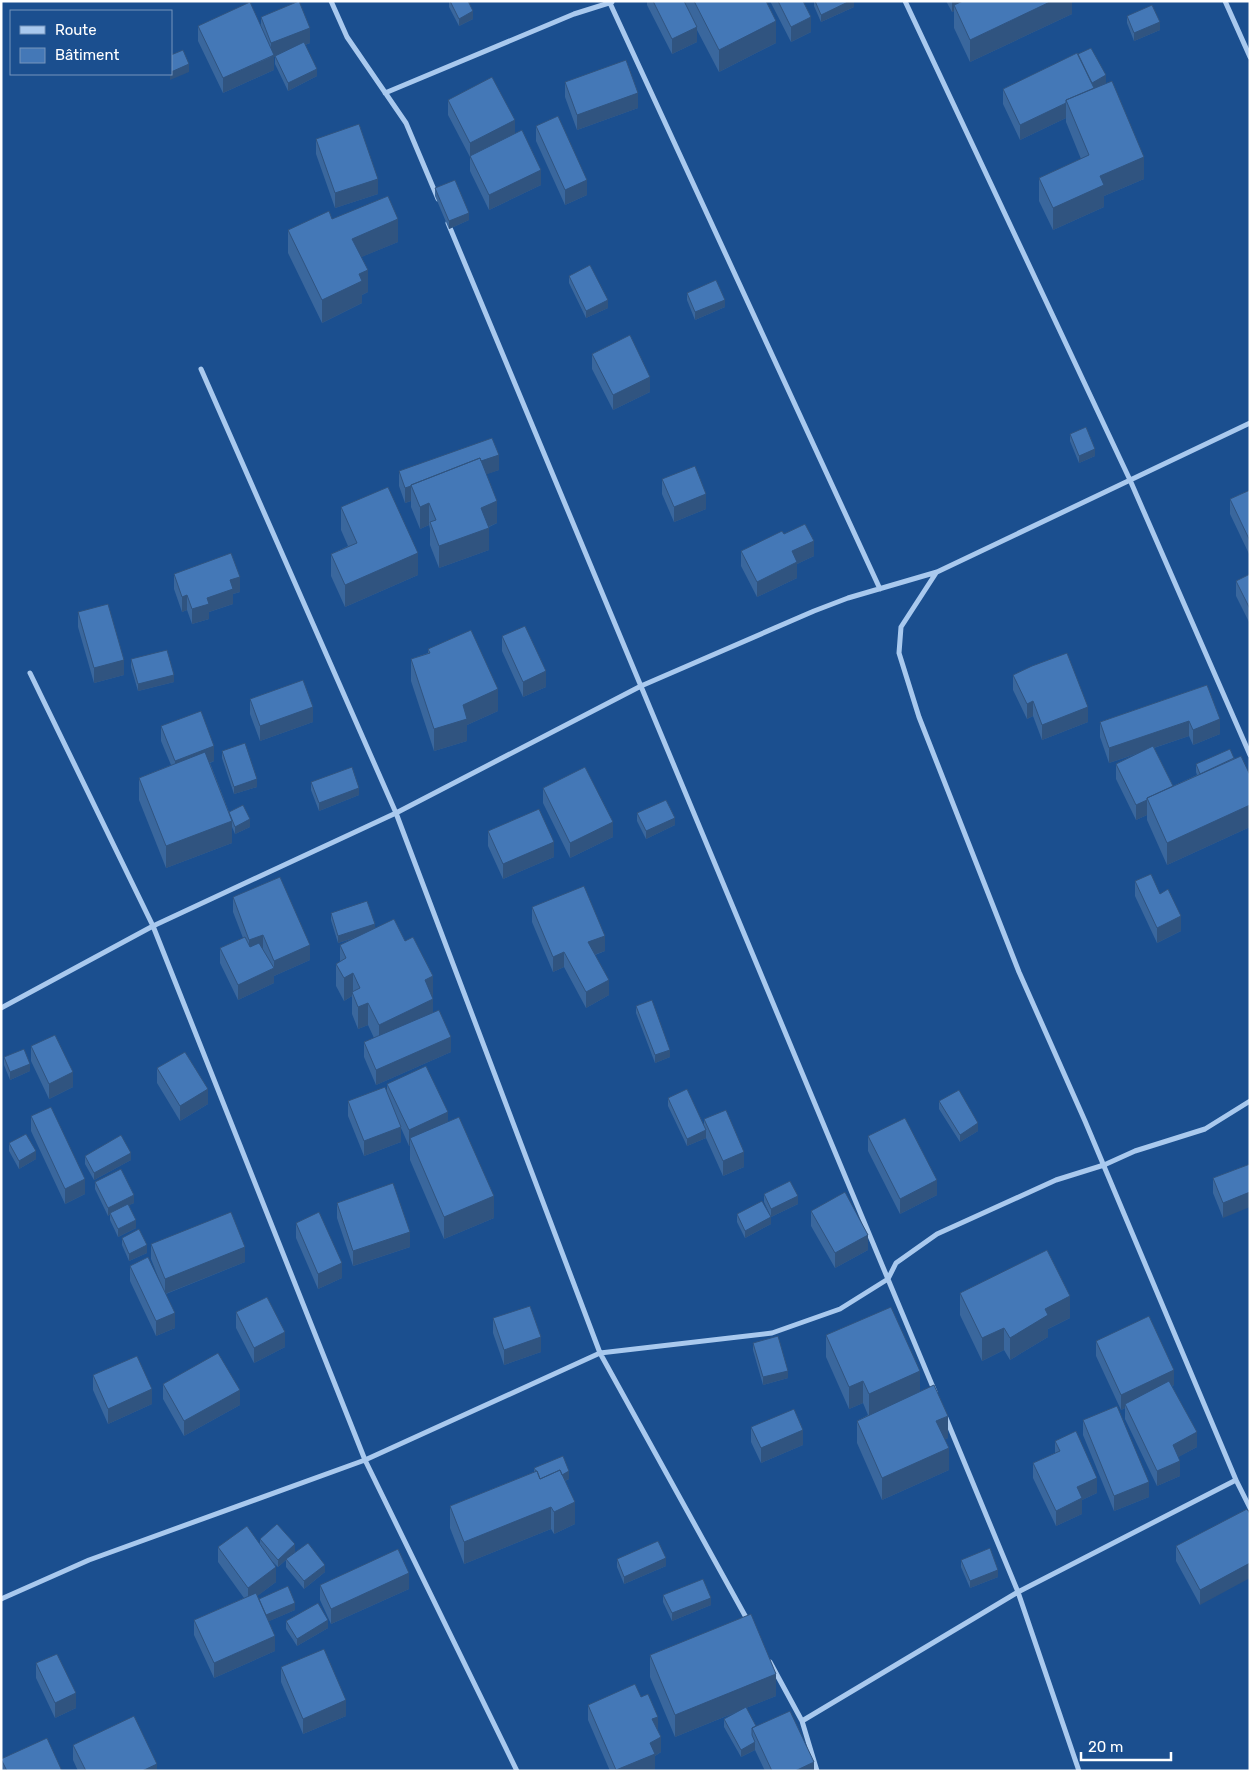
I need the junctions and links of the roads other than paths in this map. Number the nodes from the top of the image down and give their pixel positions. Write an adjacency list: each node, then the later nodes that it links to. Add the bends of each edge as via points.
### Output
1 (331, 1): 6 (street, via 347,37)
2 (905, 1): 11 (street)
3 (1225, 1): 5 (street)
4 (611, 2): 6 (street, via 574,14); 13 (street)
5 (1250, 57)
6 (385, 93): 7 (street, via 406,123)
7 (440, 205)
8 (444, 214): 15 (street)
9 (201, 369): 17 (street)
10 (1250, 423): 11 (street)
11 (1130, 480): 12 (street); 16 (street)
12 (937, 572): 13 (street); 21 (street, via 900,627 899,653 905,675 1019,972)
13 (880, 589): 15 (street, via 814,611)
14 (30, 673): 18 (street)
15 (641, 686): 17 (street); 22 (street)
16 (1250, 755)
17 (396, 813): 18 (street); 23 (street)
18 (153, 926): 19 (street); 26 (street)
19 (1, 1008)
20 (1250, 1101): 21 (street, via 1205,1129 1135,1151)
21 (1104, 1165): 22 (street, via 1056,1180 937,1234 896,1263); 27 (street)
22 (888, 1279): 23 (street, via 840,1309 772,1333); 24 (street)
23 (600, 1353): 26 (street); 31 (street)
24 (938, 1399)
25 (942, 1408): 29 (street)
26 (364, 1460): 30 (street, via 89,1560); 34 (street)
27 (1236, 1480): 28 (street); 29 (street)
28 (1250, 1508)
29 (1018, 1592): 33 (street); 36 (street)
30 (1, 1599)
31 (749, 1624)
32 (768, 1660): 33 (street)
33 (802, 1721): 35 (street)
34 (517, 1771)
35 (817, 1771)
36 (1079, 1771)

